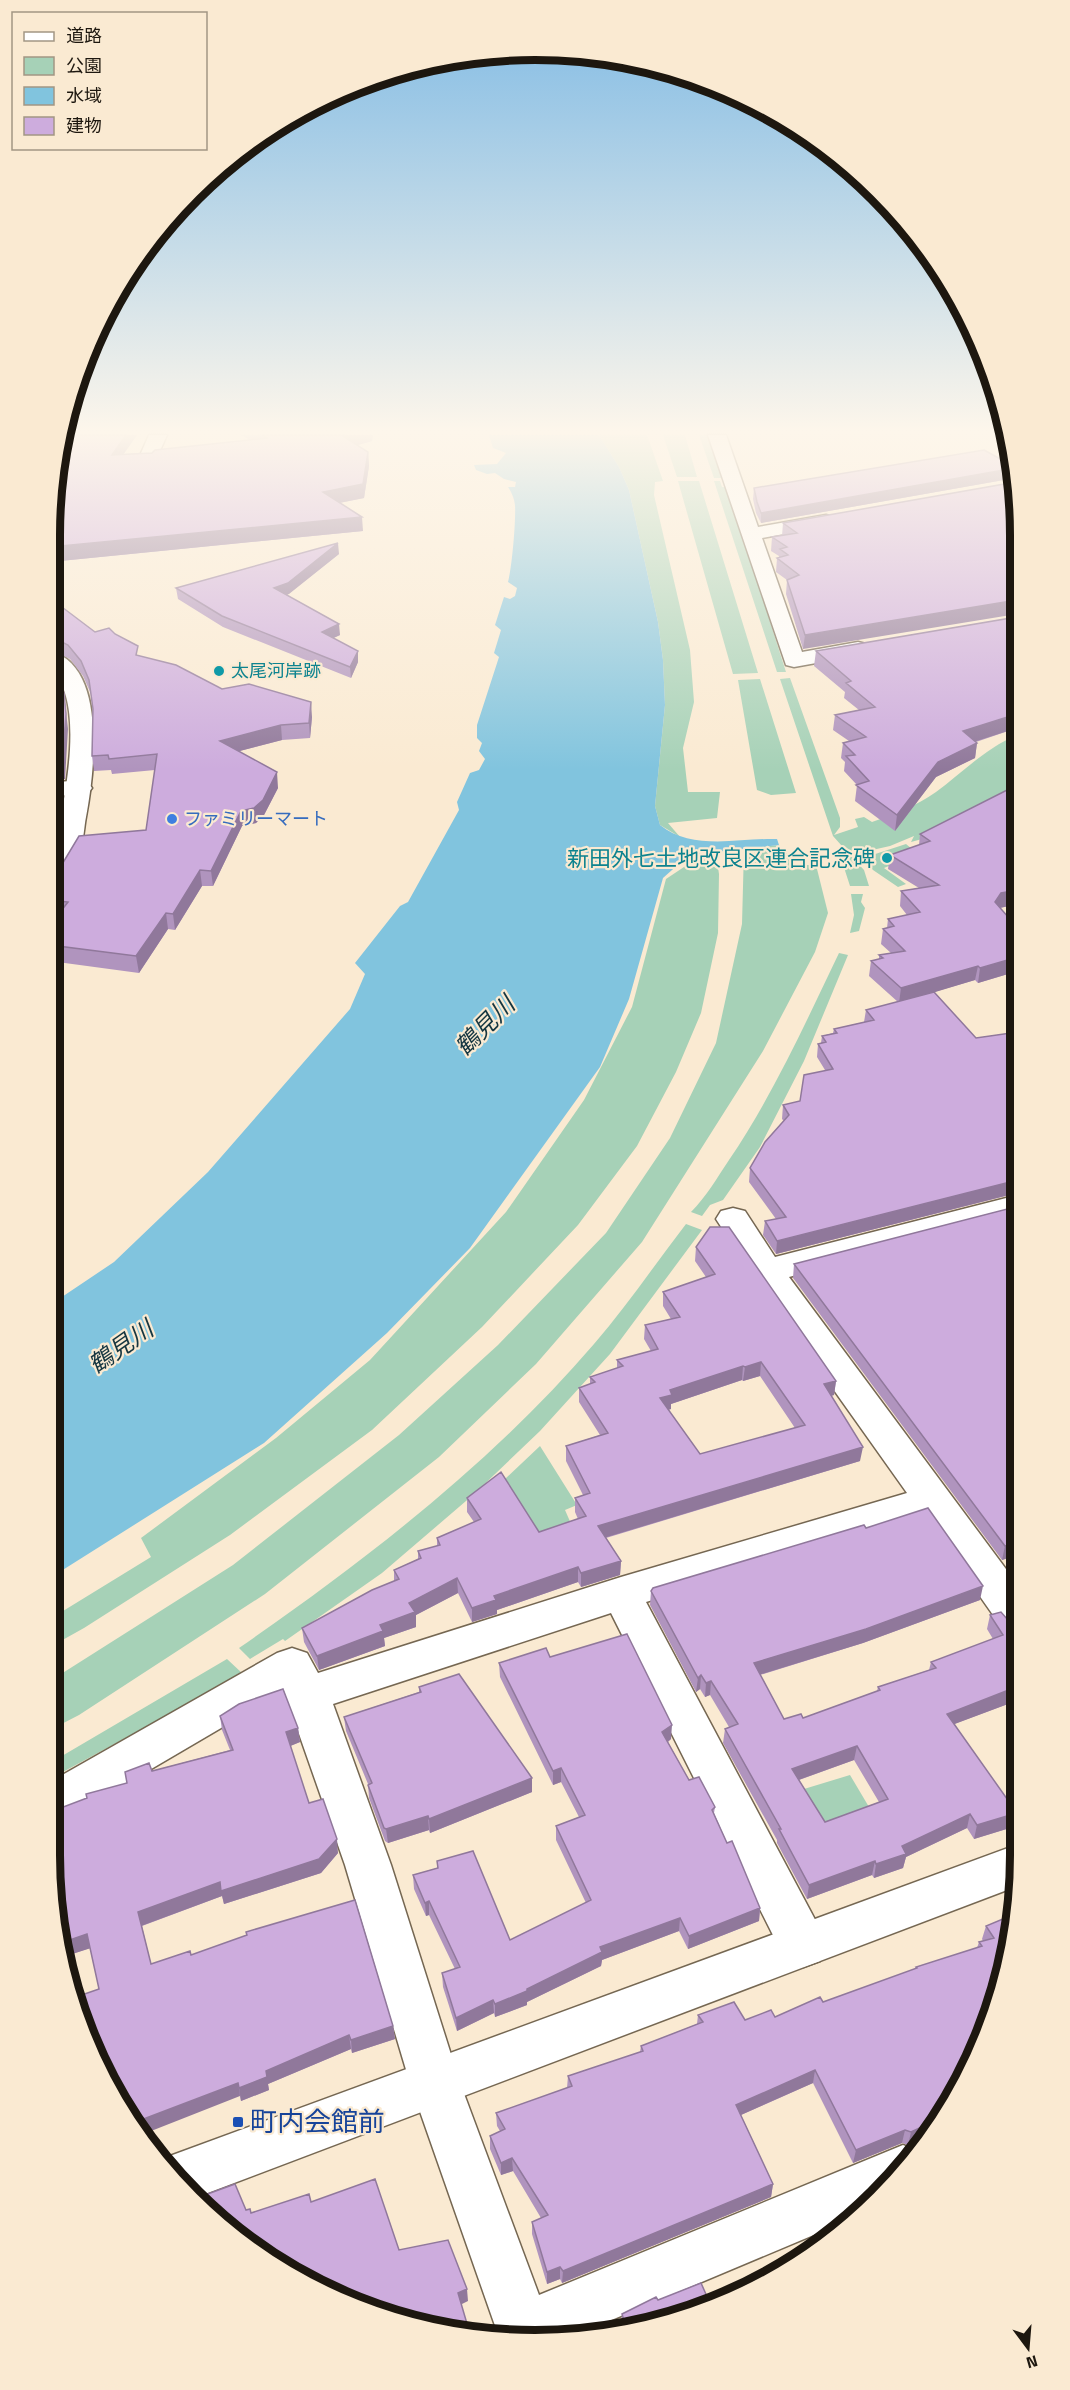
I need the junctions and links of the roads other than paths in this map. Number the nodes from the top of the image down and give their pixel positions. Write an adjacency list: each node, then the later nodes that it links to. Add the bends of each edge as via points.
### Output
1 (754, 547): 2 (street, via 794,660)
2 (876, 646)
3 (60, 666): 4 (street, via 65,670 68,698 83,738)
4 (79, 788): 5 (street); 6 (street, via 67,849)
5 (60, 789)
6 (60, 861)
7 (1010, 1208): 9 (street)
8 (733, 1219): 9 (street)
9 (767, 1271): 10 (street)
10 (935, 1500): 11 (street); 12 (street)
11 (621, 1593): 13 (street); 16 (street)
12 (1010, 1606)
13 (308, 1694): 14 (street, via 292,1665); 17 (street, via 370,1872)
14 (60, 1799)
15 (1010, 1868): 16 (street)
16 (803, 1945): 17 (street)
17 (435, 2083): 18 (street); 20 (street)
18 (185, 2175)
19 (880, 2181): 21 (street)
20 (524, 2330)
21 (538, 2330)

